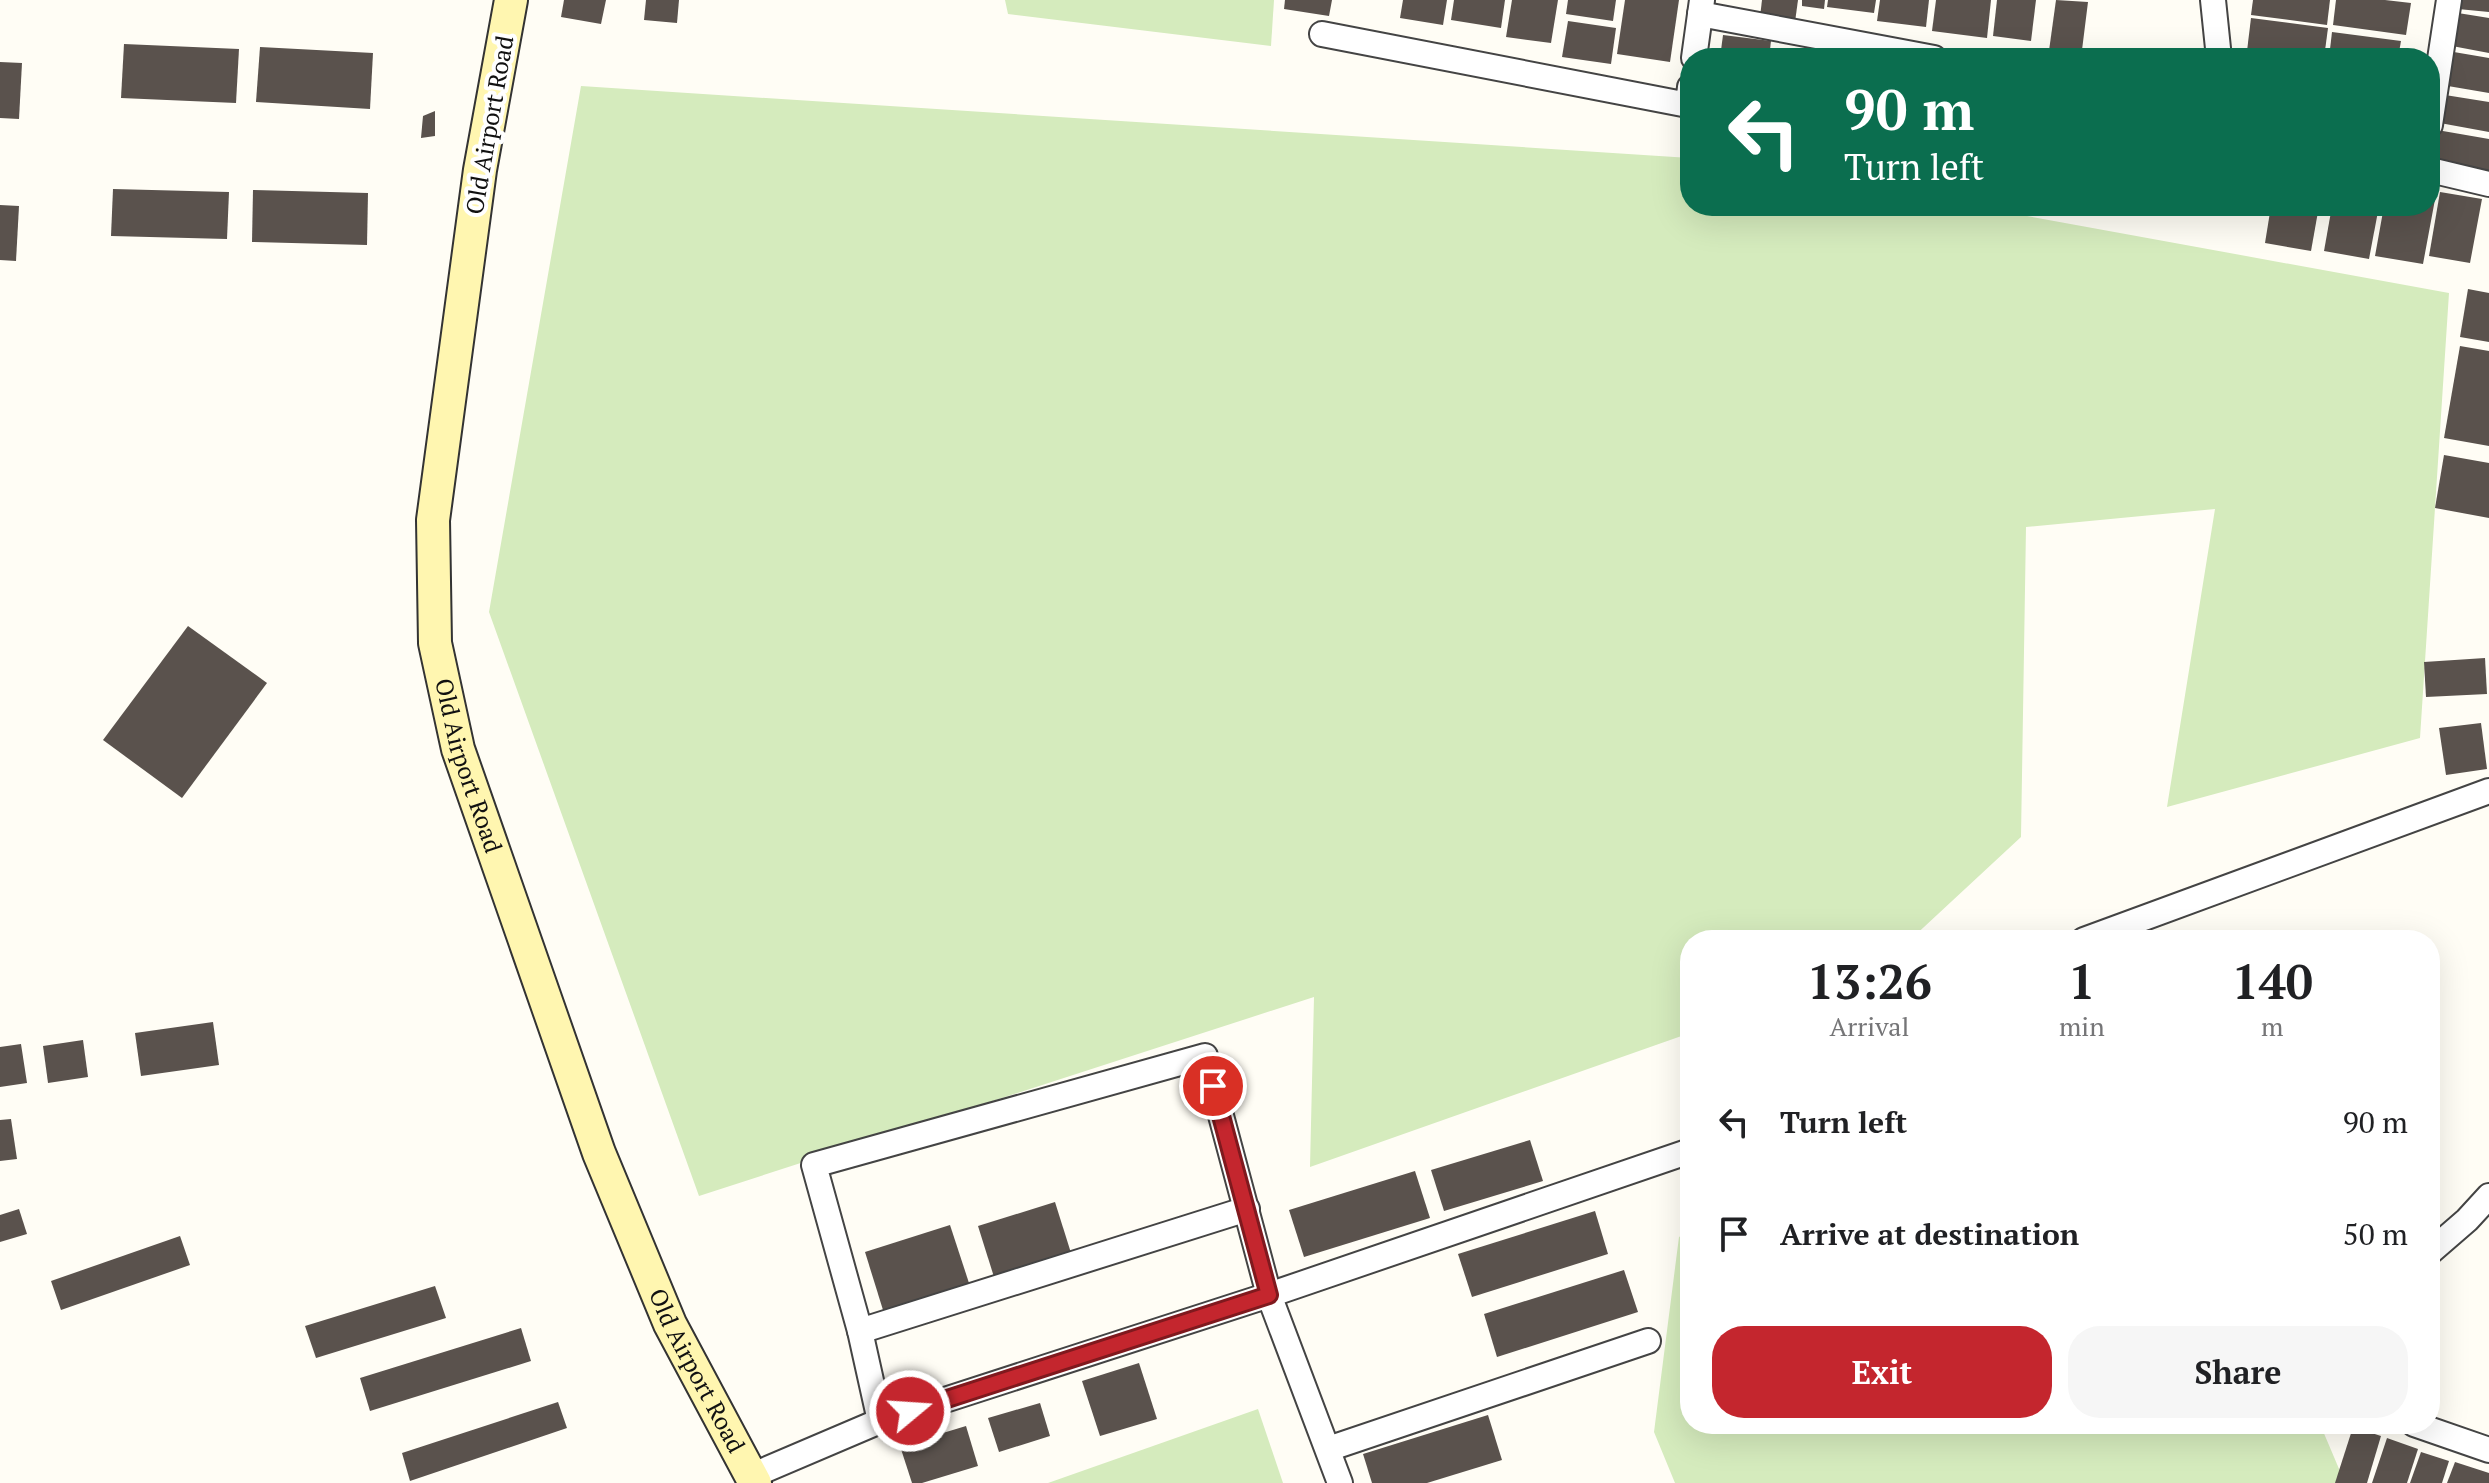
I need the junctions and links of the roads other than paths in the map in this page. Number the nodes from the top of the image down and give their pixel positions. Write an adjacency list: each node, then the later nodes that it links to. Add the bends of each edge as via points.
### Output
1 (511, 0): 26 (main road, Old Airport Road, via 480,170 433,520 435,643 458,749 599,1153 670,1324)
2 (2213, 0): 8 (street)
3 (2449, 0): 9 (street)
4 (1701, 7): 6 (street); 7 (street)
5 (1322, 34): 10 (street)
6 (1695, 48)
7 (1888, 48)
8 (2218, 48)
9 (2440, 59)
10 (1680, 103)
11 (2440, 172): 12 (street)
12 (2489, 184)
13 (2489, 791): 14 (street)
14 (2111, 930)
15 (1680, 1154): 19 (street)
16 (2489, 1196): 18 (street)
17 (1247, 1209): 19 (street); 20 (street); 20 (street, via 1205,1056 814,1165)
18 (2440, 1243)
19 (1269, 1295): 22 (street); 24 (street)
20 (860, 1331): 22 (street)
21 (1648, 1341): 24 (street)
22 (880, 1421): 26 (street)
23 (2440, 1433): 25 (street)
24 (1328, 1449): 27 (street)
25 (2489, 1450)
26 (753, 1480)
27 (1340, 1483)

